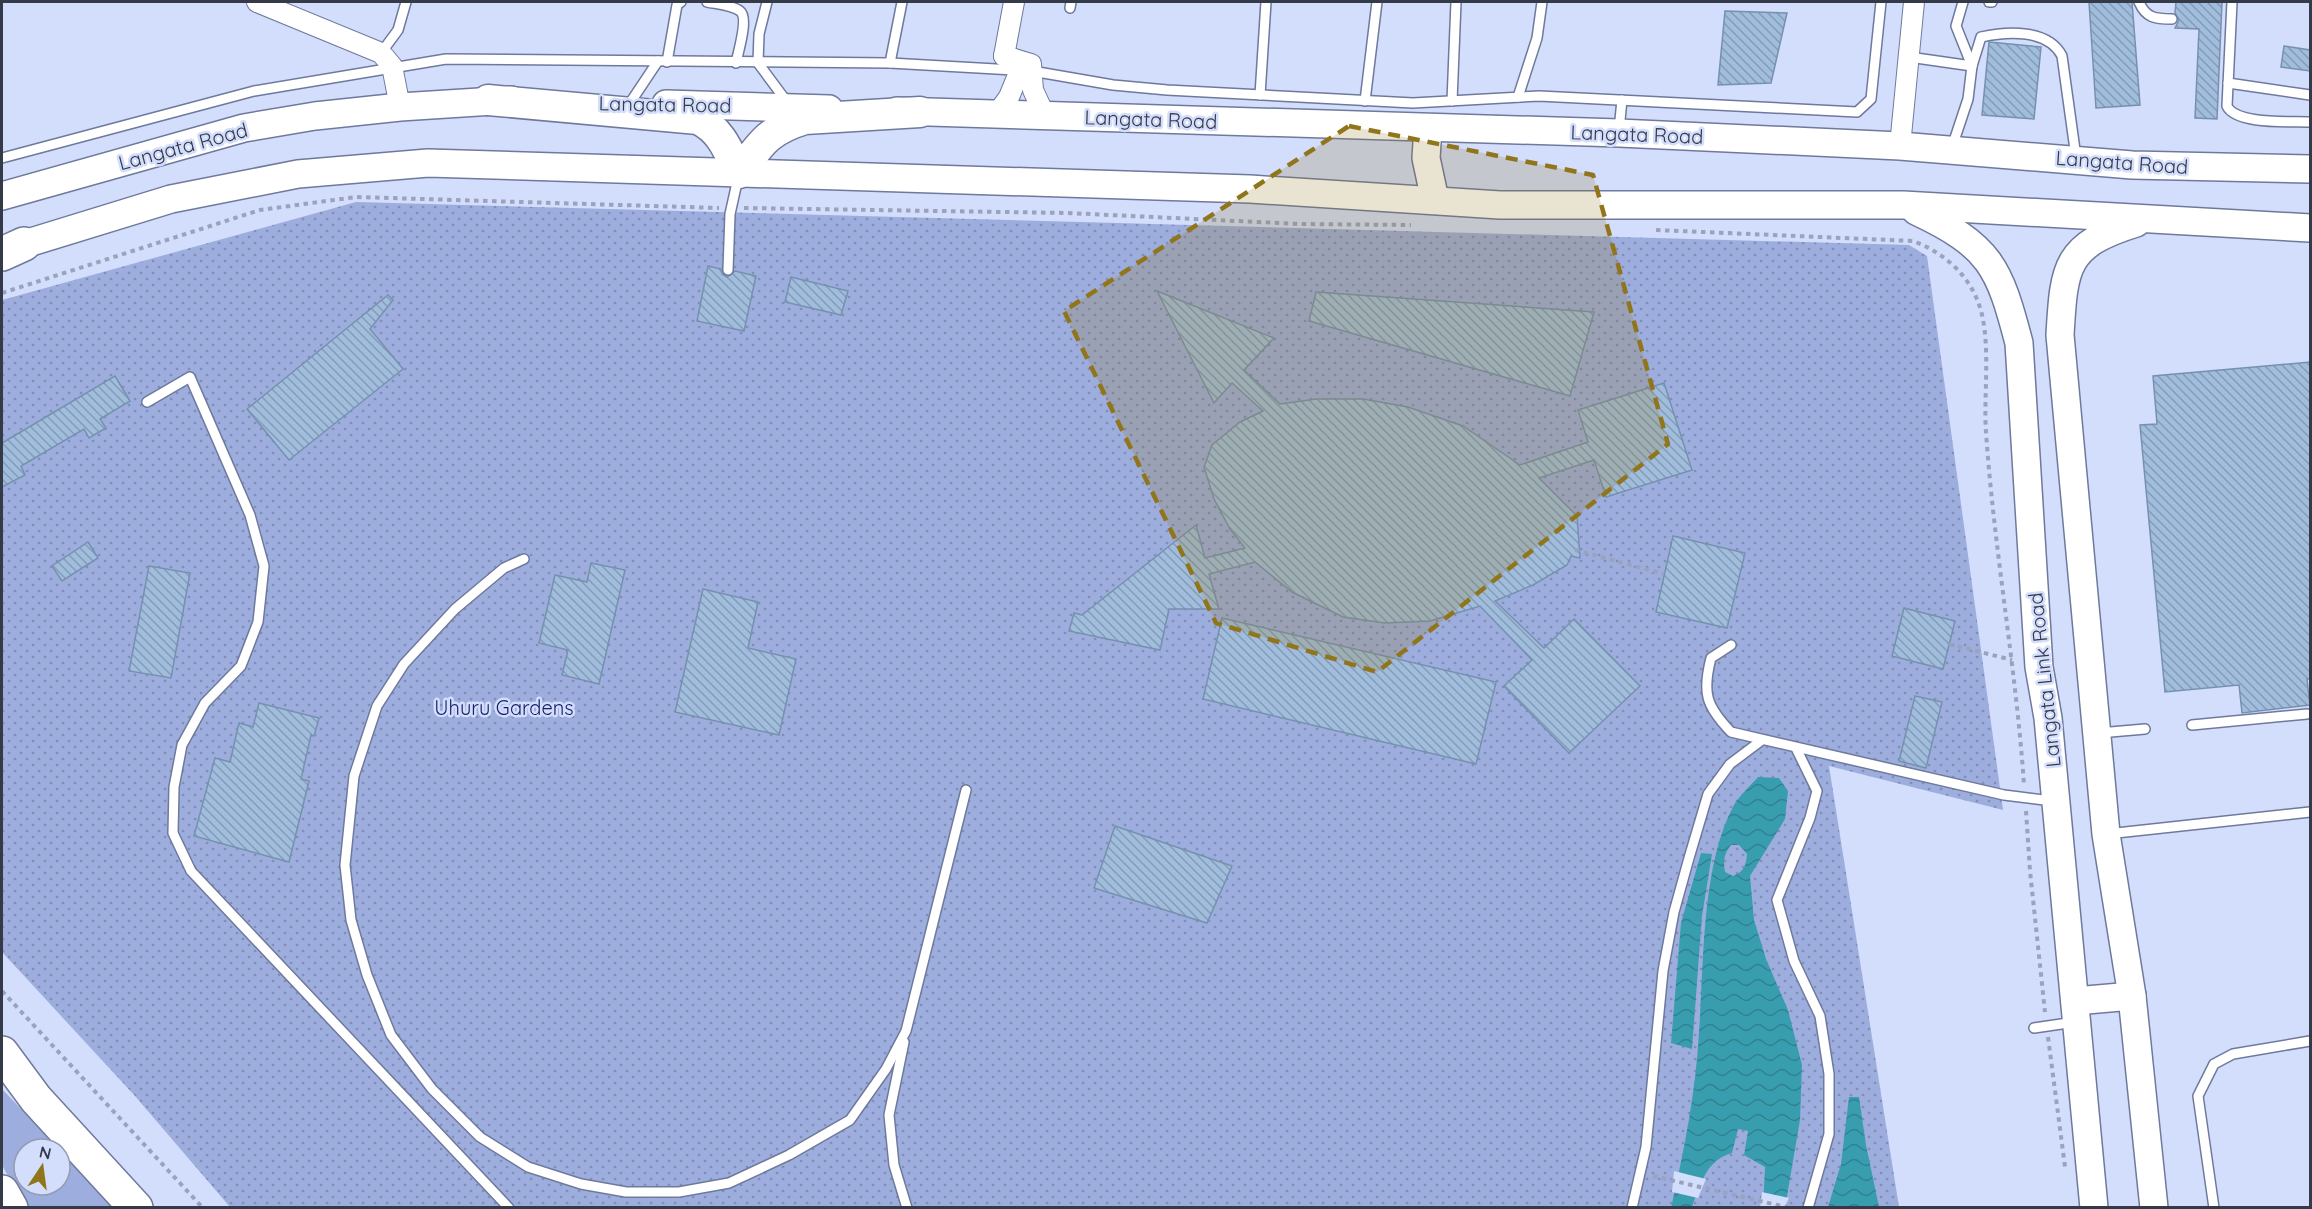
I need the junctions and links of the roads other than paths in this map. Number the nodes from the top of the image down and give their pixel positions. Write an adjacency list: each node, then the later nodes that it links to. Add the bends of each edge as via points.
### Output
1 (257, 2): 19 (street)
2 (406, 2): 19 (lane)
3 (681, 2): 20 (lane)
4 (707, 2): 21 (lane, via 743,14)
5 (767, 2): 22 (lane, via 759,34)
6 (902, 2): 23 (lane)
7 (1014, 2): 25 (street, via 1004,56 1023,63)
8 (1266, 2): 27 (lane)
9 (1377, 2): 33 (lane)
10 (1456, 2): 31 (lane)
11 (1542, 2): 29 (lane, via 1537,39)
12 (1881, 2): 32 (lane, via 1871,99 1857,112)
13 (1914, 2): 18 (street)
14 (1963, 2): 24 (lane, via 1956,26)
15 (2139, 2): 17 (lane, via 2144,13 2153,19)
16 (2232, 2): 26 (lane)
17 (2172, 19)
18 (1909, 57): 24 (lane); 43 (street)
19 (386, 59): 20 (lane); 35 (street); 45 (lane)
20 (663, 62): 21 (lane); 34 (lane)
21 (736, 63): 22 (lane)
22 (758, 63): 23 (lane); 36 (lane)
23 (890, 63): 25 (lane)
24 (1972, 66): 44 (lane, via 1968,99); 46 (lane, via 1981,37 2001,32 2043,37 2056,44 2062,56)
25 (1026, 71): 27 (lane, via 1113,85); 38 (street); 39 (street)
26 (2228, 83): 28 (lane); 40 (lane, via 2227,106 2235,116)
27 (1260, 95): 33 (lane)
28 (2310, 95)
29 (1518, 97): 31 (lane); 32 (lane)
30 (488, 100): 34 (main road, Langata Road); 35 (main road, Langata Road); 48 (main road, via 698,119 722,138)
31 (1452, 100): 33 (lane)
32 (1622, 100): 42 (lane)
33 (1365, 101)
34 (630, 104): 36 (main road, Langata Road)
35 (400, 107): 49 (main road, Langata Road, via 244,128)
36 (791, 108): 37 (main road, Langata Road)
37 (920, 112): 38 (main road, Langata Road); 48 (main road, via 789,123 773,131)
38 (996, 115): 39 (main road, Langata Road)
39 (1045, 116): 41 (main road, Langata Road)
40 (2310, 122)
41 (1428, 128): 42 (main road, Langata Road); 50 (main road, via 1425,158)
42 (1618, 133): 43 (main road, Langata Road)
43 (1900, 146): 44 (main road, Langata Road)
44 (1951, 150): 46 (main road, Langata Road)
45 (2, 158)
46 (2076, 160): 47 (main road, Langata Road)
47 (2310, 169)
48 (739, 172): 50 (main road, via 1250,189); 54 (main road, via 428,163 298,174 171,199); 55 (lane)
49 (2, 196)
50 (1435, 201): 51 (main road, via 1500,205)
51 (1903, 205): 52 (main road); 66 (main road, Langata Link Road, via 1973,244 2006,291 2019,343 2039,667 2048,717)
52 (2149, 220): 53 (main road); 62 (main road, via 2109,231 2080,251 2065,278 2060,335)
53 (2310, 228)
54 (9, 250)
55 (728, 270)
56 (147, 402): 78 (lane, via 190,377 250,515 264,566 258,622 241,666 205,703 182,745 174,787 173,833 191,871)
57 (524, 559): 72 (lane, via 504,568 454,609 404,663 377,706 354,776 345,865 351,920 391,1035 432,1089 480,1137 528,1167 581,1184 626,1192 679,1192 729,1183 850,1120 886,1069)
58 (1731, 645): 63 (lane, via 1711,658 1706,695 1716,717 1731,732)
59 (2307, 714): 60 (lane)
60 (2192, 725)
61 (2145, 729): 62 (lane)
62 (2096, 734): 68 (main road)
63 (1762, 740): 64 (lane); 80 (lane, via 1730,764 1708,794 1689,858 1663,971 1646,1147)
64 (1796, 748): 66 (lane, via 2025,798); 81 (lane, via 1817,791 1777,900 1794,961 1820,1016 1829,1074 1829,1134)
65 (966, 790): 72 (lane)
66 (2055, 801): 70 (main road, Langata Link Road)
67 (2310, 812): 68 (lane)
68 (2106, 834): 69 (main road)
69 (2132, 996): 70 (main road); 83 (main road)
70 (2076, 1011): 71 (lane, via 2047,1026); 82 (main road, Langata Link Road)
71 (2034, 1028)
72 (906, 1031): 79 (lane, via 889,1115 894,1165)
73 (2310, 1041): 84 (lane, via 2233,1054 2214,1064 2198,1096)
74 (2, 1053): 77 (highway, via 36,1100)
75 (2, 1192): 76 (highway)
76 (11, 1208)
77 (136, 1208)
78 (509, 1208)
79 (907, 1208)
80 (1632, 1208)
81 (1808, 1208)
82 (2094, 1208)
83 (2154, 1208)
84 (2214, 1208)

